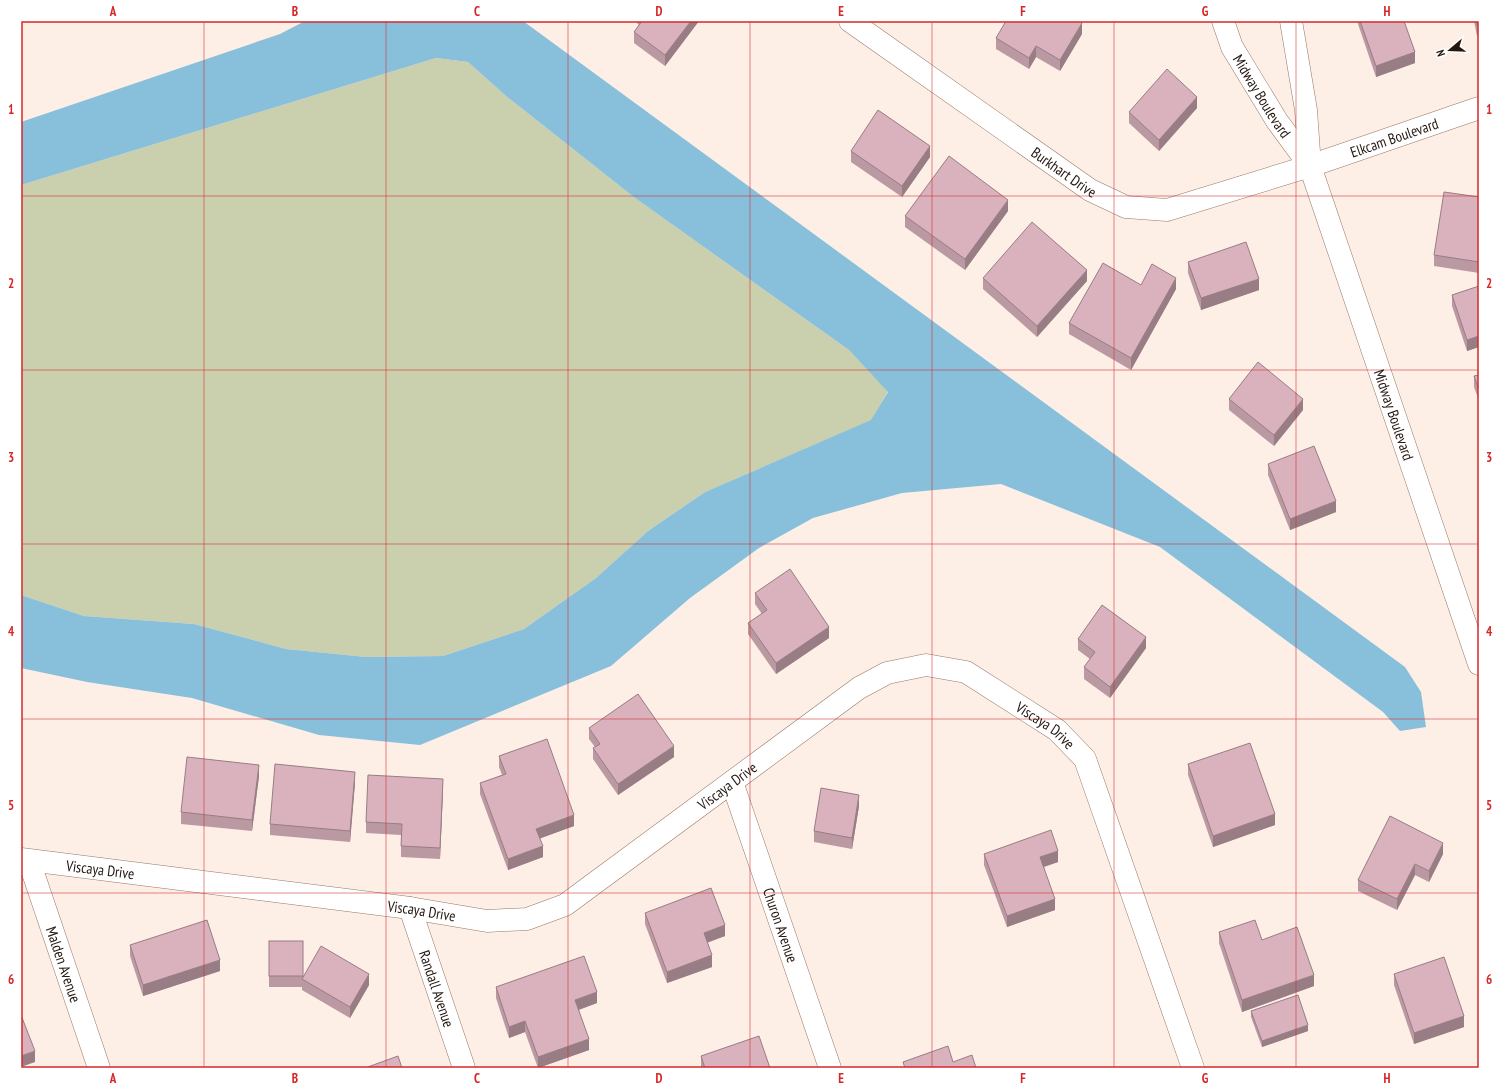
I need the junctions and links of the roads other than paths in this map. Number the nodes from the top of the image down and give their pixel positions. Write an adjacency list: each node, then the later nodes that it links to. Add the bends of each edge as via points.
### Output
1 (850, 21): 5 (street, Burkhart Drive, via 1090,190 1126,207 1167,210)
2 (1224, 21): 5 (street, Midway Boulevard, via 1232,47 1277,121)
3 (1291, 21): 5 (street, Midway Boulevard, via 1306,110)
4 (1479, 108): 5 (street, Elkcam Boulevard)
5 (1310, 166): 6 (street, Midway Boulevard)
6 (1479, 664)
7 (732, 782): 9 (street, Viscaya Drive, via 571,900 527,920 487,920); 12 (street, Churon Avenue); 13 (street, Viscaya Drive, via 859,688 887,673 926,665 966,672 1057,730 1085,759)
8 (25, 860): 9 (street, Viscaya Drive); 10 (street, Malden Avenue)
9 (410, 908): 11 (street, Randall Avenue)
10 (99, 1068)
11 (464, 1068)
12 (830, 1068)
13 (1193, 1068)

